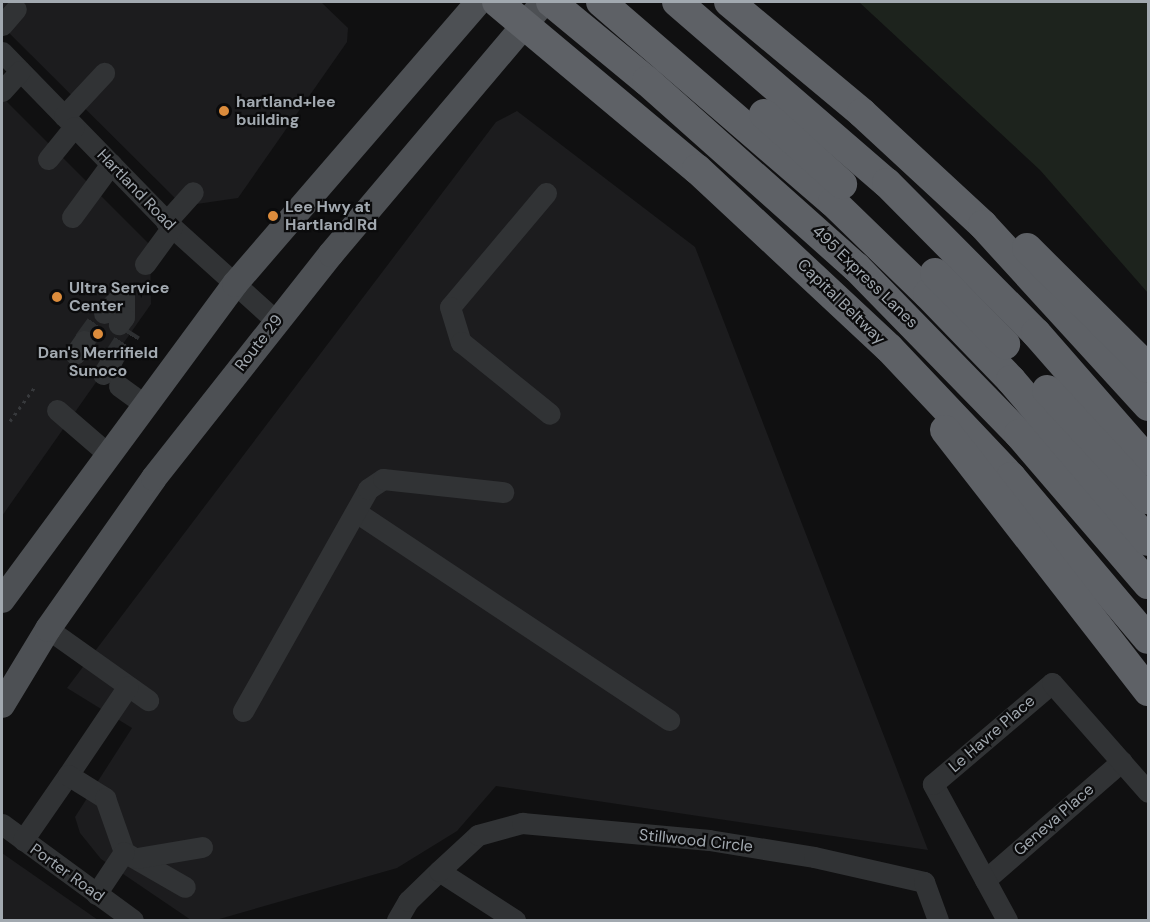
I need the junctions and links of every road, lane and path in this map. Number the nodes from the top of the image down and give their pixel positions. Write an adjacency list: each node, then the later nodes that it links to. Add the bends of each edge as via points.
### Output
1 (478, 2): 23 (main road)
2 (497, 2): 26 (highway, Capital Beltway, via 697,169)
3 (544, 2): 24 (main road, Route 29)
4 (551, 2): 41 (highway, 495 Express Lanes, via 656,89 856,267 1018,434)
5 (677, 2): 36 (highway, via 887,183 1035,333)
6 (729, 2): 14 (highway)
7 (623, 7): 38 (highway, via 807,151 952,290); 40 (highway, via 928,294 1019,388)
8 (16, 9): 9 (street)
9 (2, 25)
10 (2, 52): 11 (street, Hartland Road)
11 (20, 71): 13 (street); 15 (street, Hartland Road)
12 (104, 73): 15 (street)
13 (2, 91)
14 (862, 113): 28 (highway, via 963,190 1061,278); 31 (highway, via 982,225)
15 (69, 122): 16 (street); 17 (street, Hartland Road)
16 (48, 159)
17 (111, 164): 20 (street); 21 (street, Hartland Road)
18 (193, 192): 21 (street)
19 (546, 193): 33 (street, via 450,308 461,342)
20 (72, 217)
21 (169, 224): 22 (street); 23 (street, Hartland Road)
22 (145, 264)
23 (234, 284): 24 (street, Hartland Road); 30 (main road)
24 (276, 321): 43 (main road, Route 29, via 154,478)
25 (118, 323): 25 (street, via 135,326 124,293)
26 (889, 348): 44 (highway, Capital Beltway, via 1011,477); 46 (highway, via 963,455)
27 (98, 362): 30 (street)
28 (1149, 368)
29 (34, 388): 34 (path)
30 (144, 404): 35 (main road)
31 (1149, 406)
32 (57, 411): 35 (street)
33 (550, 414)
34 (10, 421)
35 (108, 454): 42 (main road)
36 (1149, 460)
37 (503, 492): 39 (street, via 382,479 368,489)
38 (1149, 499)
39 (356, 512): 49 (street); 50 (street)
40 (1149, 541)
41 (1149, 584)
42 (2, 600)
43 (48, 629): 45 (street); 48 (main road, Route 29)
44 (1149, 639)
45 (128, 686): 47 (street); 52 (street)
46 (1149, 691)
47 (148, 700)
48 (2, 705)
49 (243, 711)
50 (669, 720)
51 (1122, 761): 53 (street); 59 (street, Geneva Place); 59 (street, Le Havre Place, via 1052,683 933,784)
52 (69, 775): 55 (street); 57 (street, via 105,798)
53 (1149, 792)
54 (2, 824): 55 (street, Porter Road)
55 (23, 840): 61 (street, Porter Road)
56 (202, 847): 57 (street)
57 (131, 855): 60 (street); 61 (street)
58 (439, 871): 63 (street, Stillwood Circle, via 408,901); 64 (street); 65 (street, Stillwood Circle, via 478,835 522,823 709,840 814,857 924,882)
59 (985, 880): 66 (street)
60 (185, 887)
61 (96, 894): 62 (street, Porter Road)
62 (134, 921)
63 (397, 921)
64 (515, 921)
65 (938, 921)
66 (1007, 921)

